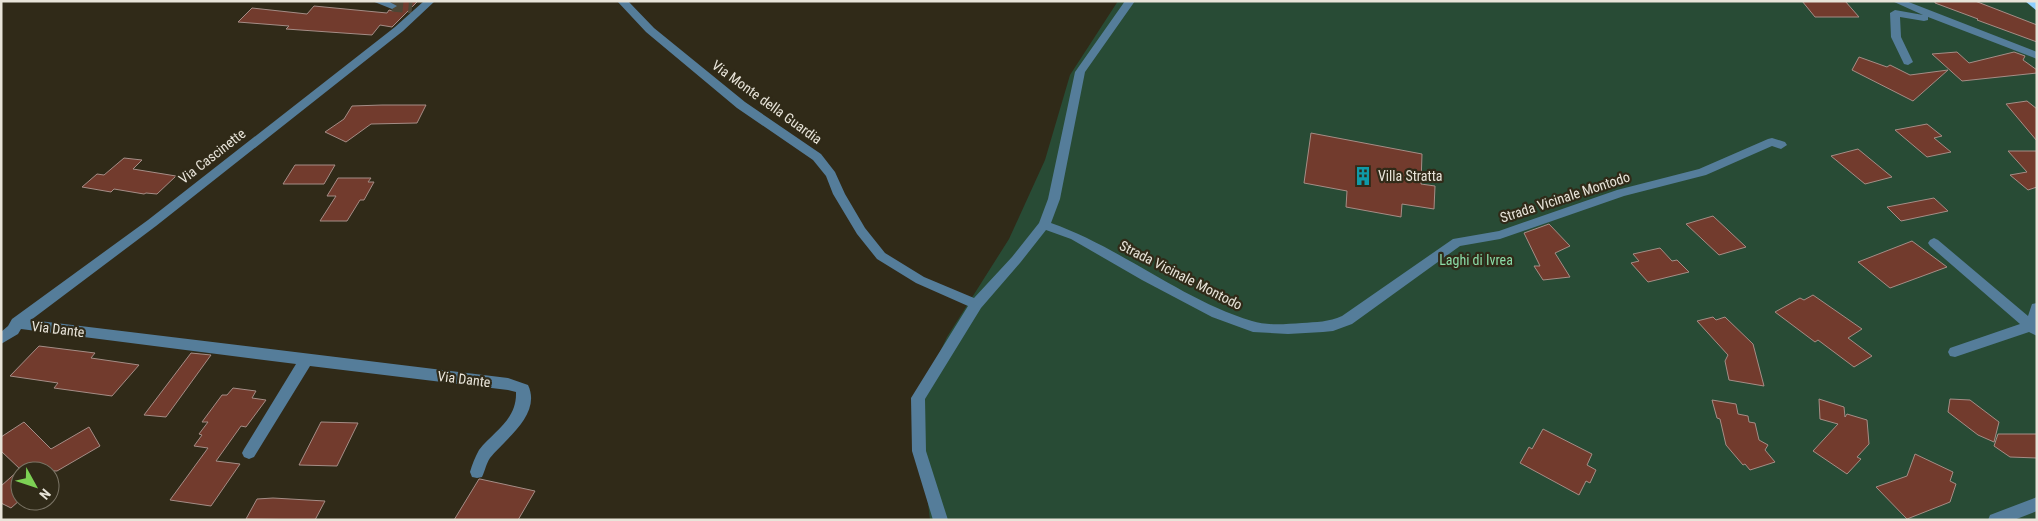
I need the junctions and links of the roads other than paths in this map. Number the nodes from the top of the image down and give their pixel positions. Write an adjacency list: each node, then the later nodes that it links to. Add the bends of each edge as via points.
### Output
1 (377, 1): 6 (street)
2 (622, 1): 15 (street, Via Monte della Guardia, via 650,30 741,105 817,157 831,175 861,231 881,256 920,280)
3 (1130, 1): 13 (street, via 1080,72 1054,199)
4 (1897, 1): 9 (street)
5 (2030, 1): 8 (main road)
6 (392, 6)
7 (421, 6): 17 (street, Via Cascinette, via 399,29)
8 (2037, 8)
9 (1952, 23): 10 (street); 11 (street, via 1896,13 1896,37)
10 (2037, 56)
11 (1908, 62)
12 (1781, 145): 13 (street, Strada Vicinale Montodo, via 1772,142 1702,172 1621,193 1500,234 1457,242 1347,320 1333,326 1253,327 1217,313 1146,277 1075,236)
13 (1044, 225): 15 (street)
14 (1934, 243): 18 (street)
15 (976, 304): 25 (street, via 918,398 919,451)
16 (2037, 308): 18 (street)
17 (18, 323): 19 (street, Via Cascinette); 21 (street, Via Dante)
18 (2034, 329): 20 (street)
19 (1, 339)
20 (1955, 352)
21 (306, 360): 22 (street); 23 (street, Via Dante, via 508,384 523,389 525,402 510,428 484,456)
22 (249, 453)
23 (477, 472)
24 (2037, 504): 26 (street)
25 (941, 520)
26 (1995, 520)

